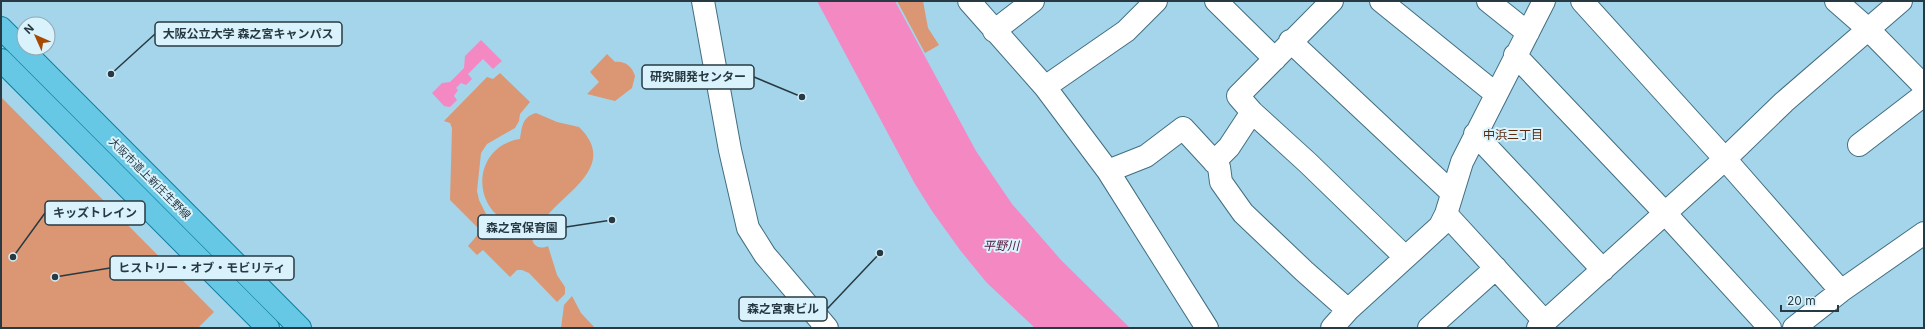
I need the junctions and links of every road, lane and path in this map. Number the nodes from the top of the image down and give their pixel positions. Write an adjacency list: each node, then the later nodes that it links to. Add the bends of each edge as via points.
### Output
1 (703, 1): 43 (street, via 730,150 748,228 765,255)
2 (969, 1): 15 (street)
3 (1033, 1): 15 (street)
4 (1156, 1): 22 (street, via 1126,31)
5 (1216, 1): 19 (street)
6 (1332, 1): 17 (street)
7 (1381, 1): 23 (street)
8 (1488, 1): 16 (street)
9 (1544, 1): 16 (street)
10 (1582, 1): 28 (street)
11 (1836, 1): 14 (street)
12 (1900, 1): 14 (street)
13 (1, 28): 42 (main road, 大阪市道上新庄生野線)
14 (1868, 28): 21 (street); 28 (street, via 1784,102)
15 (994, 31): 22 (street)
16 (1528, 33): 18 (street)
17 (1290, 41): 19 (street); 31 (street)
18 (1515, 55): 23 (street); 32 (street)
19 (1275, 59): 25 (street, via 1238,96)
20 (1, 60): 41 (main road, 大阪市道上新庄生野線)
21 (1924, 86)
22 (1045, 87): 30 (street)
23 (1496, 94): 26 (street)
24 (1924, 95): 27 (street)
25 (1252, 112): 29 (street, via 1228,147); 35 (street)
26 (1476, 134): 31 (street, via 1462,162); 37 (street)
27 (1859, 145)
28 (1725, 159): 32 (street); 38 (street)
29 (1214, 162): 30 (street, via 1183,128 1146,156); 39 (street, via 1219,167 1221,182 1243,213)
30 (1108, 171): 44 (street)
31 (1452, 193): 33 (street)
32 (1664, 212): 37 (street); 47 (street)
33 (1446, 214): 35 (street, via 1440,226); 36 (street)
34 (1924, 233): 38 (street)
35 (1405, 257): 39 (street)
36 (1496, 268): 40 (street); 46 (street)
37 (1602, 270): 40 (street)
38 (1841, 291): 48 (street)
39 (1348, 310): 45 (street)
40 (1541, 325)
41 (268, 328)
42 (300, 328)
43 (827, 328)
44 (1207, 328)
45 (1332, 328)
46 (1429, 328)
47 (1770, 328)
48 (1794, 328)

